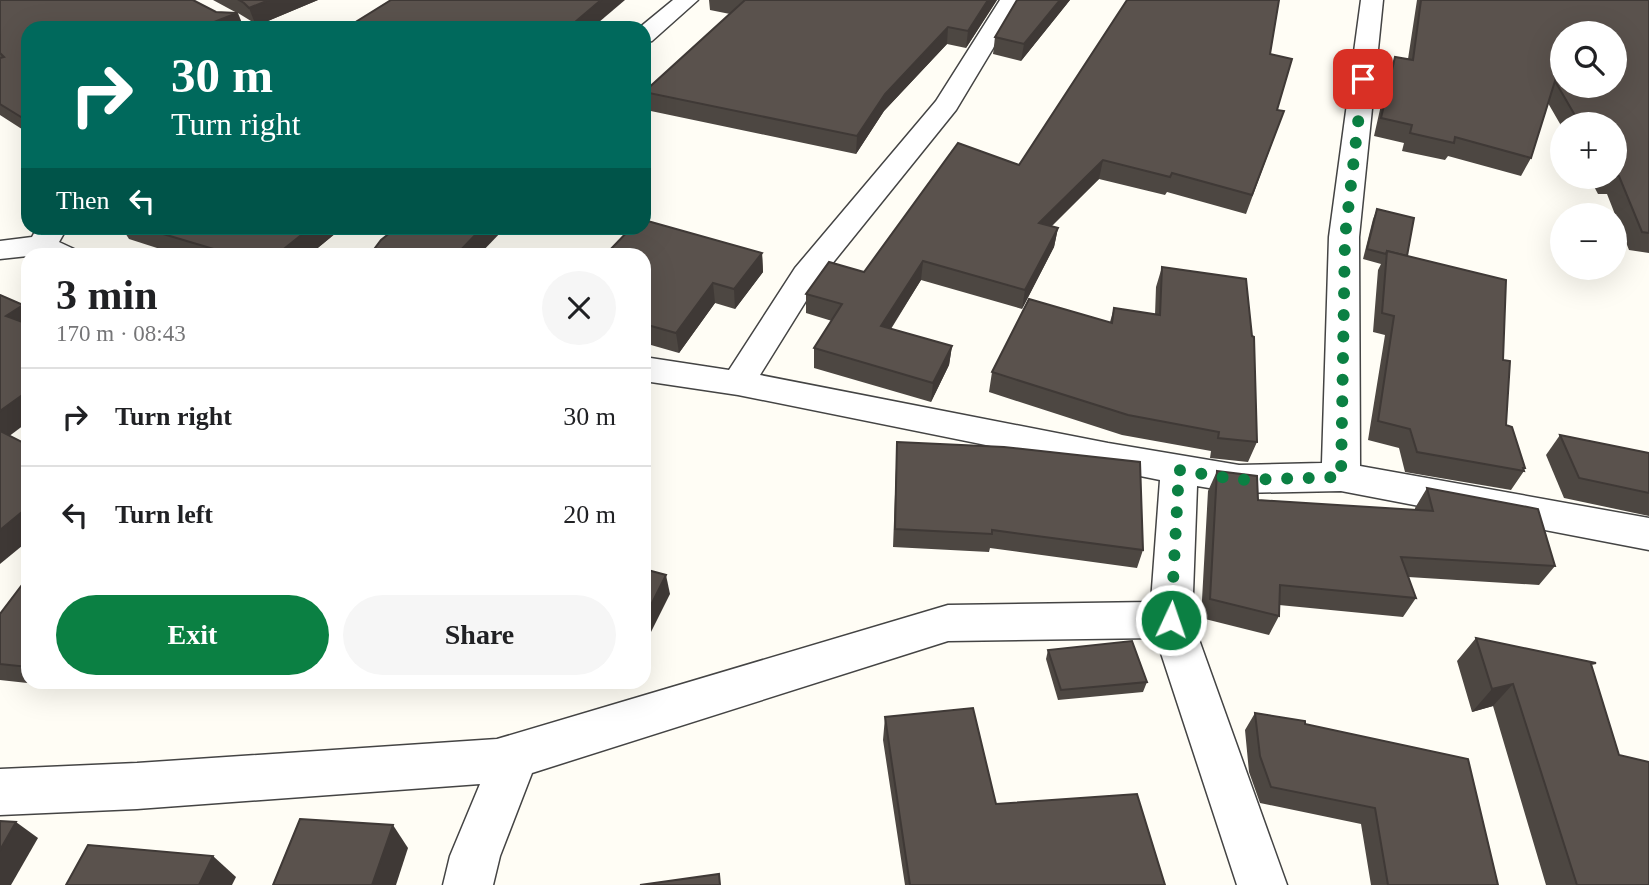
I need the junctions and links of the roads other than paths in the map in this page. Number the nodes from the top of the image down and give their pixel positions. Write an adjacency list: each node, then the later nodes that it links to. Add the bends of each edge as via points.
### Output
1 (687, 0): 4 (street)
2 (1011, 0): 8 (street, via 947,105 806,275)
3 (1372, 0): 10 (street, via 1345,237)
4 (651, 30)
5 (53, 243): 6 (street)
6 (0, 250)
7 (651, 370): 8 (street)
8 (738, 383): 9 (street)
9 (1179, 470): 10 (street, via 1239,480); 12 (street)
10 (1341, 477): 11 (street)
11 (1649, 534)
12 (1171, 620): 13 (street, via 948,623); 16 (street)
13 (515, 757): 14 (street); 15 (street)
14 (0, 792)
15 (468, 885)
16 (1262, 885)

